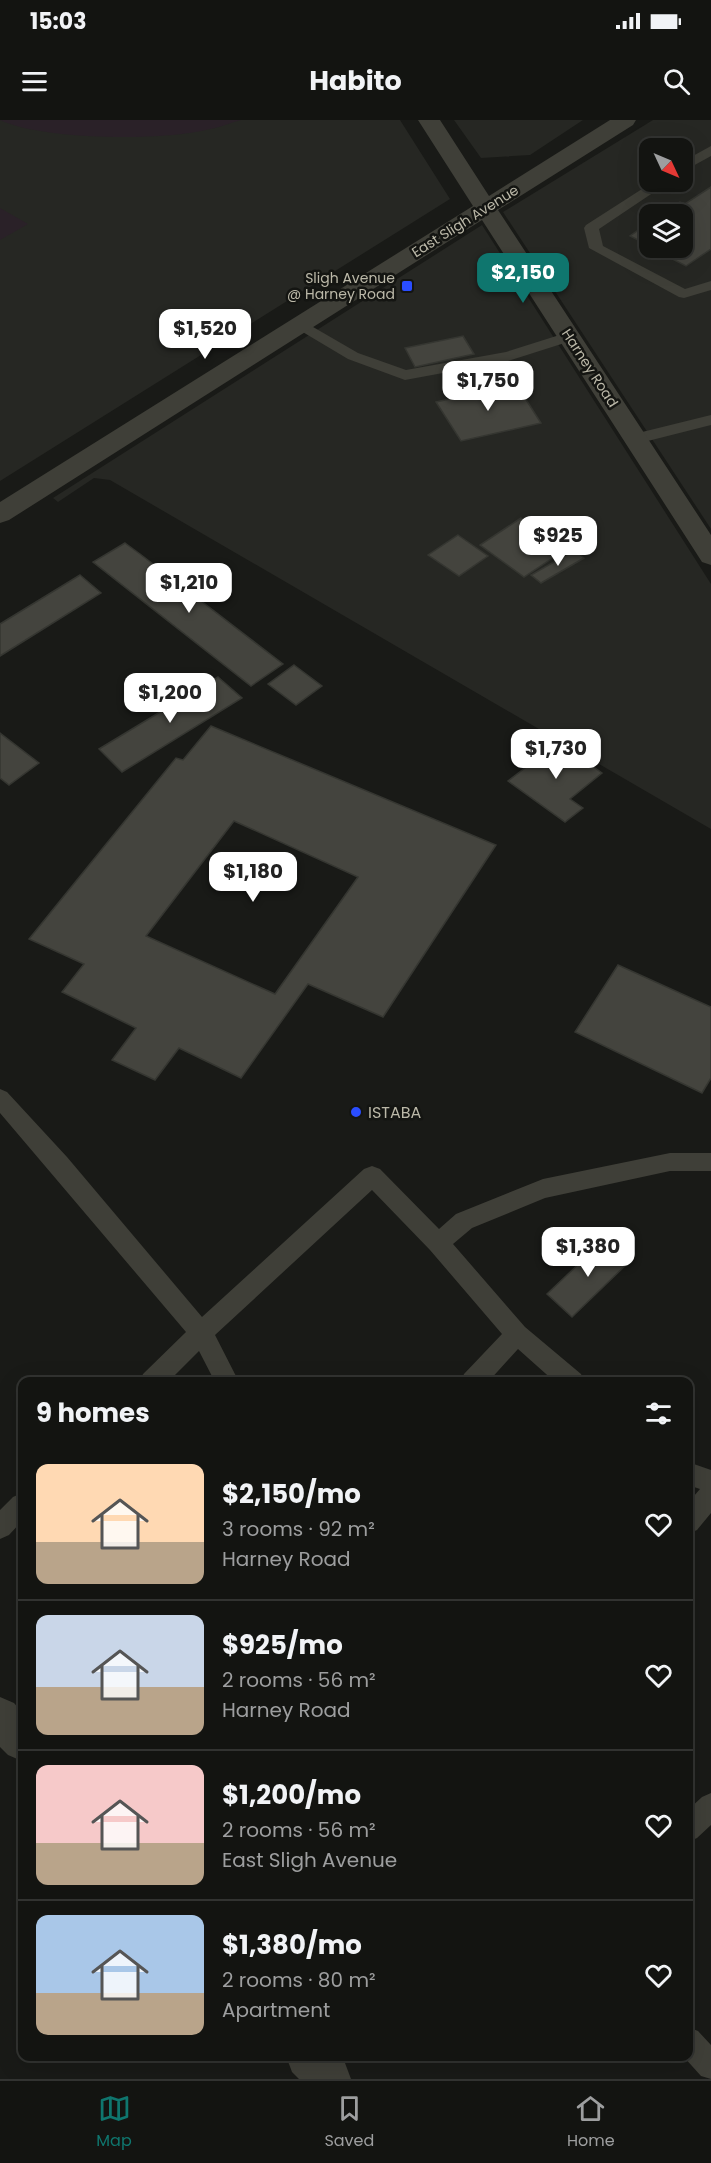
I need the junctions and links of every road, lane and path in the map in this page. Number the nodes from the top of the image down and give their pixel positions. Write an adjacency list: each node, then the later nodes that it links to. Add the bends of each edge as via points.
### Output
1 (429, 120): 6 (street, Harney Road)
2 (625, 120): 6 (street, East Sligh Avenue)
3 (711, 150): 4 (lane)
4 (693, 161)
5 (647, 192): 7 (lane, via 591,228 596,248 684,294)
6 (486, 208): 8 (street, East Sligh Avenue); 9 (street, Harney Road)
7 (711, 285)
8 (301, 325): 9 (lane, via 353,356 405,375 508,356); 12 (street, East Sligh Avenue)
9 (569, 337): 11 (street, Harney Road)
10 (711, 420): 11 (lane)
11 (636, 439): 13 (street, Harney Road)
12 (0, 514)
13 (711, 556)
14 (0, 1098): 17 (lane)
15 (711, 1162): 16 (lane, via 670,1162 543,1189 464,1221)
16 (438, 1243): 17 (lane, via 372,1176); 18 (lane)
17 (201, 1333): 19 (lane); 20 (lane)
18 (517, 1334): 21 (lane); 22 (lane)
19 (156, 1377)
20 (225, 1377)
21 (477, 1377)
22 (567, 1377)
23 (693, 1475): 24 (lane)
24 (711, 1482)
25 (711, 1495): 27 (lane)
26 (18, 1510): 28 (lane)
27 (693, 1515)
28 (0, 1527)
29 (0, 1717): 30 (street)
30 (18, 1737)
31 (711, 1806): 32 (lane)
32 (693, 1824)
33 (693, 2046): 35 (lane)
34 (313, 2061): 36 (street)
35 (711, 2066)
36 (329, 2079)

